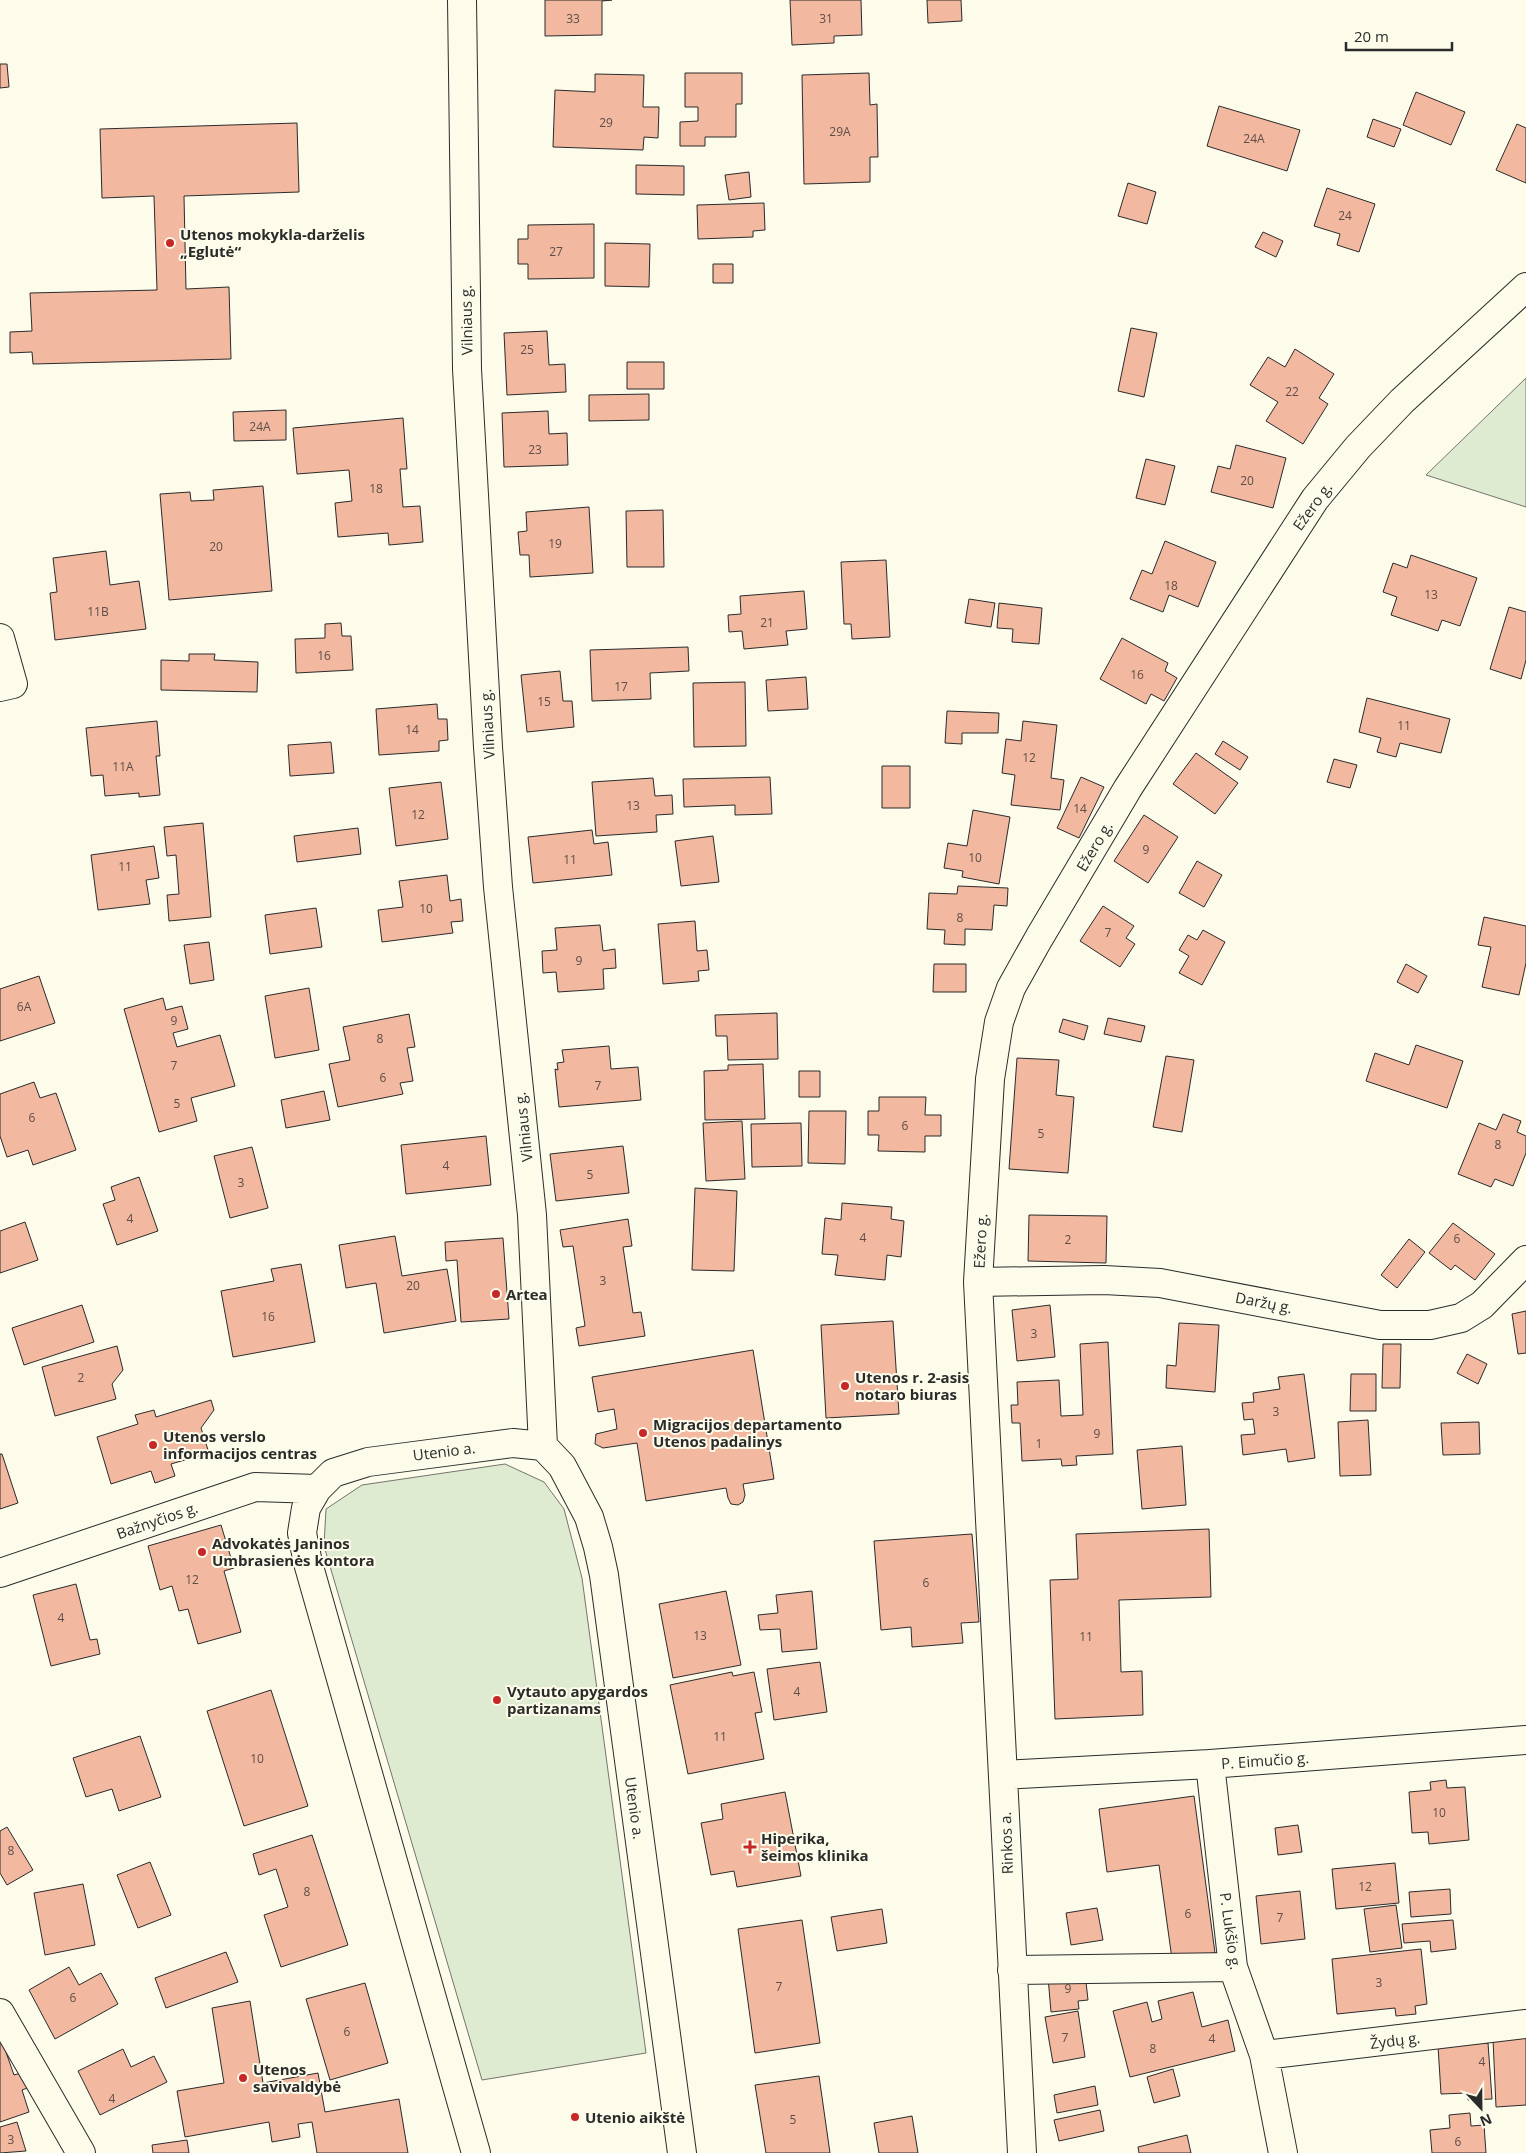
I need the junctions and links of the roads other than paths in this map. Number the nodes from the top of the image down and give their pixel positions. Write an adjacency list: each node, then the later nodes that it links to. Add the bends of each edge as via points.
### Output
1 (462, 0): 7 (street, Vilniaus g., via 467,369 486,717 498,887 532,1214)
2 (1526, 287): 6 (street, Ežero g., via 1402,401 1315,499 1128,788 1011,988 999,1022 990,1079)
3 (0, 638): 4 (street)
4 (6, 686)
5 (1526, 1260): 6 (street, Daržų g., via 1482,1305 1460,1318 1430,1325 1380,1325 1160,1283 1104,1280)
6 (978, 1282): 9 (street, Ežero g.)
7 (544, 1446): 8 (street, Utenio a., via 513,1443 368,1462 333,1473); 21 (street, Utenio a., via 562,1466 589,1517 604,1575)
8 (317, 1489): 10 (street, Bažnyčios g., via 255,1487); 20 (street, Utenio a., via 306,1508 302,1534 308,1563)
9 (990, 1532): 13 (street, Rinkos a.)
10 (0, 1573)
11 (1526, 1740): 12 (street, P. Eimučio g.)
12 (1210, 1764): 13 (street, P. Eimučio g.); 14 (street, P. Lukšio g.)
13 (1003, 1775): 15 (street, Rinkos a.)
14 (1234, 1967): 15 (street); 18 (street, P. Lukšio g.)
15 (1012, 1970): 22 (street, Rinkos a.)
16 (0, 2013): 19 (street)
17 (1526, 2024): 18 (street, Žydų g.)
18 (1264, 2055): 23 (street, P. Lukšio g.)
19 (81, 2153)
20 (476, 2153)
21 (682, 2153)
22 (1022, 2153)
23 (1283, 2153)

